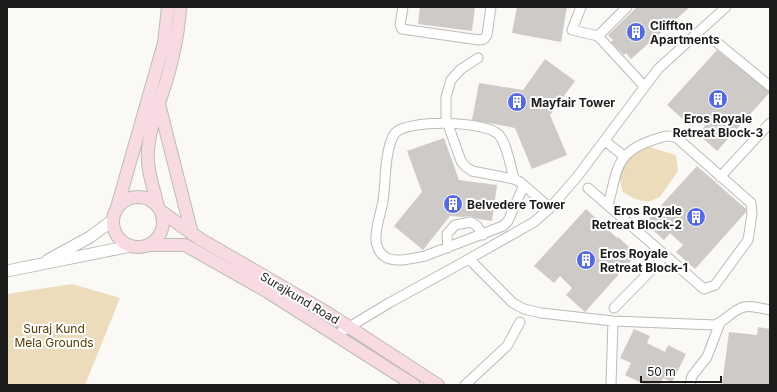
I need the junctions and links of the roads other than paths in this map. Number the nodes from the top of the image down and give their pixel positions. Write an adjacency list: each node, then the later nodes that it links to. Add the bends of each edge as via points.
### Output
1 (168, 7): 25 (main road, via 164,43)
2 (180, 7): 13 (main road, via 178,32)
3 (403, 7): 4 (street, via 400,25 402,29 479,40 487,35)
4 (491, 7)
5 (581, 7): 8 (street, via 572,30)
6 (626, 7): 8 (street)
7 (726, 7): 11 (street, via 658,69)
8 (598, 36): 11 (street)
9 (715, 41): 12 (street)
10 (478, 58): 15 (street, via 461,69 451,80 448,88)
11 (644, 86): 16 (street)
12 (770, 86)
13 (159, 104): 24 (main road, via 147,151 150,174); 26 (main road)
14 (770, 123): 18 (street)
15 (448, 124): 19 (street, via 461,161 466,167); 19 (street, via 489,128 498,134); 30 (street, via 422,123 399,130 391,140 376,239 377,248 384,256 394,260 425,256)
16 (605, 141): 17 (street); 23 (street)
17 (624, 156): 18 (street, via 638,145 672,136); 22 (street, via 619,164)
18 (720, 177): 31 (street, via 751,203 748,240 715,285 704,289)
19 (514, 179): 20 (street)
20 (524, 185): 23 (street); 27 (street, via 508,221 497,230)
21 (588, 188): 22 (street)
22 (608, 205): 31 (street)
23 (550, 208): 32 (street, via 534,222)
24 (160, 209): 25 (main road, via 145,198 134,197 126,200); 26 (main road, Surajkund Road); 28 (main road, via 163,226 160,234)
25 (115, 215): 29 (main road, via 116,234); 33 (street, via 90,237)
26 (192, 234): 40 (main road, Surajkund Road)
27 (483, 235): 30 (street); 30 (street, via 471,222 455,225 447,234)
28 (150, 244): 29 (main road); 41 (main road, Surajkund Road, via 185,245 268,292)
29 (131, 246): 33 (street)
30 (448, 248)
31 (665, 256): 35 (street)
32 (470, 259): 37 (street, via 513,302 524,309); 40 (street, via 389,303)
33 (39, 265): 34 (street)
34 (7, 271)
35 (614, 308)
36 (770, 310): 39 (street, via 745,307 738,309)
37 (613, 321): 39 (street, via 707,325); 45 (street)
38 (520, 322): 44 (street, via 507,346)
39 (720, 323): 46 (street, via 707,357 692,376)
40 (350, 328): 41 (street); 43 (main road, Surajkund Road)
41 (336, 335): 42 (main road, Surajkund Road)
42 (414, 385)
43 (438, 385)
44 (464, 385)
45 (610, 385)
46 (690, 385)

